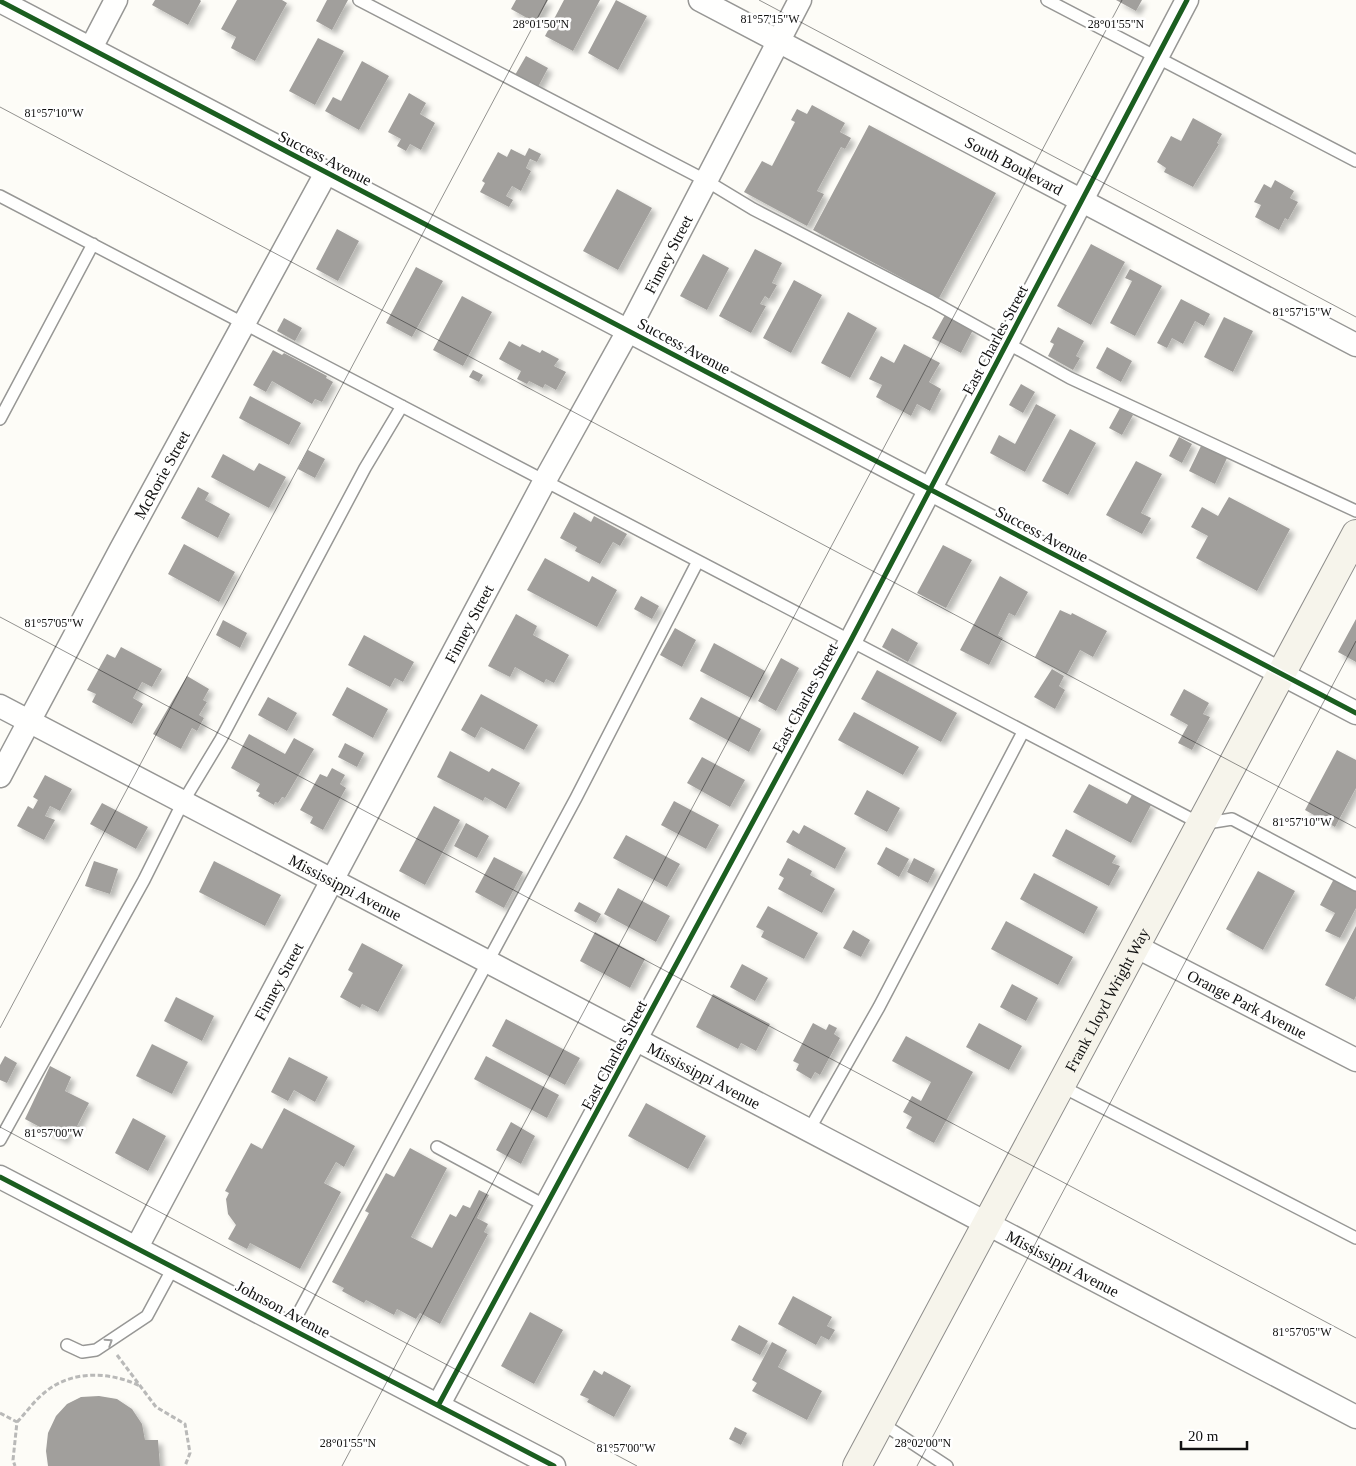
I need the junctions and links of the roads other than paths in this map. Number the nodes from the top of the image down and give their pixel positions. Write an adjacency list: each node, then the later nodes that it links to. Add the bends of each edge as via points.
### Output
1 (116, 0): 9 (street)
2 (358, 0): 13 (lane)
3 (700, 0): 8 (street, South Boulevard)
4 (800, 0): 8 (street, Finney Street)
5 (1047, 0): 10 (lane)
6 (1187, 0): 10 (street, East Charles Street)
7 (0, 1): 9 (street, Success Avenue)
8 (778, 41): 13 (street, Finney Street); 15 (street, South Boulevard)
9 (91, 48): 12 (street, Success Avenue)
10 (1157, 57): 11 (lane); 15 (street, East Charles Street)
11 (1356, 160)
12 (326, 173): 17 (street, McRorie Street); 18 (street, Success Avenue)
13 (704, 180): 18 (street, Finney Street); 19 (lane)
14 (0, 196): 16 (lane)
15 (1081, 200): 19 (street, East Charles Street); 20 (street, South Boulevard)
16 (93, 244): 17 (lane); 22 (lane)
17 (244, 323): 21 (lane); 32 (street, McRorie Street)
18 (628, 331): 23 (street, Finney Street); 24 (street, Success Avenue)
19 (1007, 344): 24 (street, East Charles Street); 25 (lane, via 1070,378)
20 (1356, 345)
21 (402, 406): 23 (lane); 35 (lane, via 365,468 221,739)
22 (0, 419)
23 (544, 482): 27 (lane); 37 (street, Finney Street)
24 (930, 489): 28 (street, East Charles Street); 29 (street, Success Avenue)
25 (1356, 511)
26 (1356, 534): 29 (street, Frank Lloyd Wright Way)
27 (698, 561): 28 (lane); 40 (lane)
28 (851, 640): 33 (lane); 41 (street, East Charles Street)
29 (1282, 674): 31 (street, Success Avenue); 36 (street, Frank Lloyd Wright Way)
30 (0, 706): 32 (street, Mississippi Avenue)
31 (1356, 713)
32 (29, 721): 34 (street, McRorie Street); 35 (street, Mississippi Avenue)
33 (1023, 732): 36 (lane); 44 (lane, via 879,1007)
34 (0, 776)
35 (183, 802): 37 (street, Mississippi Avenue); 45 (lane, via 144,880)
36 (1201, 824): 38 (lane, via 1232,819); 39 (street, Frank Lloyd Wright Way)
37 (333, 880): 40 (street, Mississippi Avenue); 51 (street, Finney Street)
38 (1356, 885)
39 (1137, 947): 42 (street, Orange Park Avenue); 43 (street, Frank Lloyd Wright Way)
40 (487, 962): 41 (street, Mississippi Avenue); 53 (lane)
41 (636, 1040): 44 (street, Mississippi Avenue); 48 (street, East Charles Street)
42 (1356, 1060)
43 (1061, 1086): 49 (street, Frank Lloyd Wright Way); 50 (lane)
44 (810, 1130): 49 (street, Mississippi Avenue)
45 (0, 1140)
46 (436, 1147): 48 (lane)
47 (0, 1176): 51 (street, Johnson Avenue)
48 (546, 1206): 55 (street, East Charles Street)
49 (986, 1224): 56 (street, Mississippi Avenue); 57 (street, Frank Lloyd Wright Way)
50 (1356, 1238)
51 (137, 1247): 52 (street, Johnson Avenue)
52 (174, 1266): 53 (street, Johnson Avenue); 54 (lane, one-way to 52, via 82,1352 96,1350 147,1316)
53 (291, 1327): 55 (street, Johnson Avenue)
54 (67, 1345)
55 (438, 1404): 58 (street, Johnson Avenue)
56 (1356, 1417)
57 (880, 1422): 59 (street, Frank Lloyd Wright Way); 60 (lane)
58 (554, 1466)
59 (857, 1466)
60 (946, 1466)

